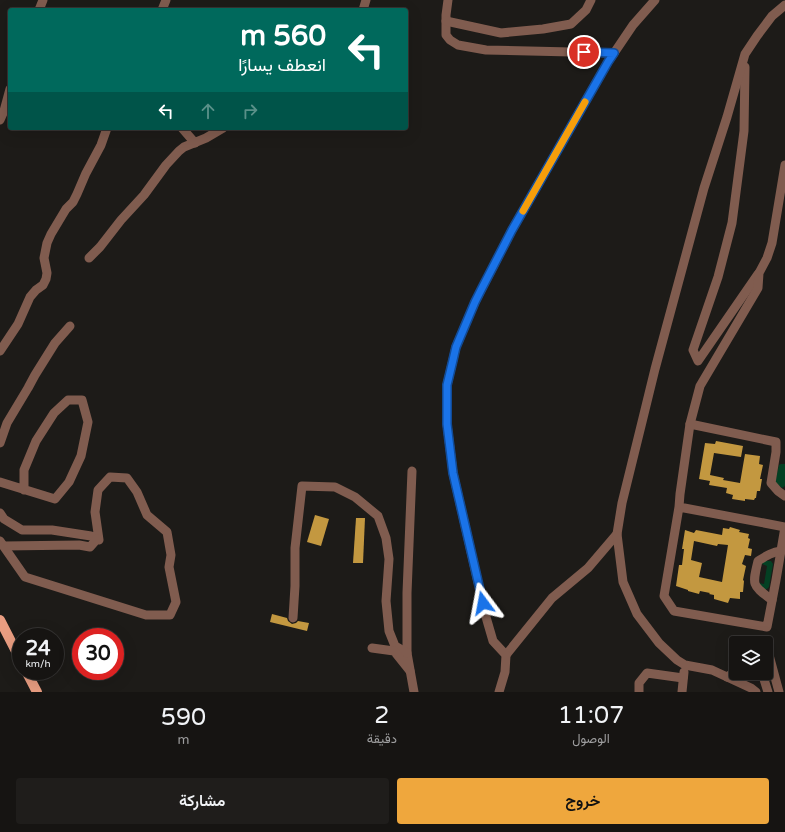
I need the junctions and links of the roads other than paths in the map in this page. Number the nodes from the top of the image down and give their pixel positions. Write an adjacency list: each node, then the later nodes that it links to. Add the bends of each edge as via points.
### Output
1 (448, 0): 5 (street)
2 (591, 0): 5 (street, via 586,10 571,24 543,29 501,33)
3 (654, 0): 6 (street)
4 (785, 5): 7 (street, via 772,16)
5 (446, 21): 6 (street, via 446,35 450,40 471,48)
6 (614, 53): 40 (street, via 512,230 475,302 456,347 447,385 447,424 453,473 492,641)
7 (745, 54): 16 (street, via 744,131 732,223 718,277 693,350 698,361); 28 (street, via 704,188 654,369)
8 (8, 96): 9 (street)
9 (0, 120)
10 (106, 130): 18 (street, via 78,194 66,209 47,243 44,258 46,279 30,297 18,324)
11 (184, 130): 13 (street)
12 (219, 130): 13 (street)
13 (195, 143): 15 (street, via 184,147 175,155 144,196)
14 (785, 165): 16 (street, via 772,243)
15 (89, 258)
16 (759, 272): 19 (street, via 758,288 700,386)
17 (70, 326): 20 (street, via 55,342 34,375 7,423)
18 (0, 351)
19 (690, 424): 21 (street, via 776,442); 26 (street)
20 (0, 443)
21 (781, 453): 25 (street, via 771,483)
22 (412, 471): 39 (street)
23 (0, 482): 24 (street)
24 (24, 490): 24 (street, via 24,470 36,441 54,413 68,400 82,400 88,422 81,456 69,482 55,499)
25 (785, 496)
26 (679, 507): 31 (street, via 785,527); 35 (street, via 664,596 674,611)
27 (0, 513): 29 (street, via 4,520 22,530 52,530)
28 (617, 534): 40 (street, via 588,568 552,598); 41 (street, via 623,582 637,614 659,643)
29 (97, 539): 30 (street, via 90,547); 30 (street, via 99,540 95,512 98,490 110,477 127,478 137,492 147,515 167,532 171,555 169,568 176,602 170,615 146,615 25,577)
30 (2, 544)
31 (782, 551): 32 (street); 32 (street, via 766,555 758,561 754,579 757,589)
32 (772, 600): 35 (street)
33 (293, 618): 39 (street, via 295,548 302,486 335,487 355,497 378,516 386,538 389,559 386,601 389,631 395,646)
34 (0, 620): 37 (main road)
35 (767, 627): 36 (street)
36 (766, 636)
37 (12, 643)
38 (372, 648): 43 (street, via 394,651)
39 (407, 653): 43 (street)
40 (506, 655): 51 (street)
41 (685, 665): 44 (street, via 712,670); 45 (street)
42 (773, 669): 55 (street)
43 (411, 672): 50 (street)
44 (727, 677): 48 (street)
45 (684, 678): 52 (street, via 647,673 639,683); 53 (street)
46 (31, 680): 49 (main road)
47 (764, 680): 54 (street)
48 (752, 691)
49 (37, 692)
50 (414, 692)
51 (500, 692)
52 (639, 692)
53 (682, 692)
54 (768, 692)
55 (779, 692)

